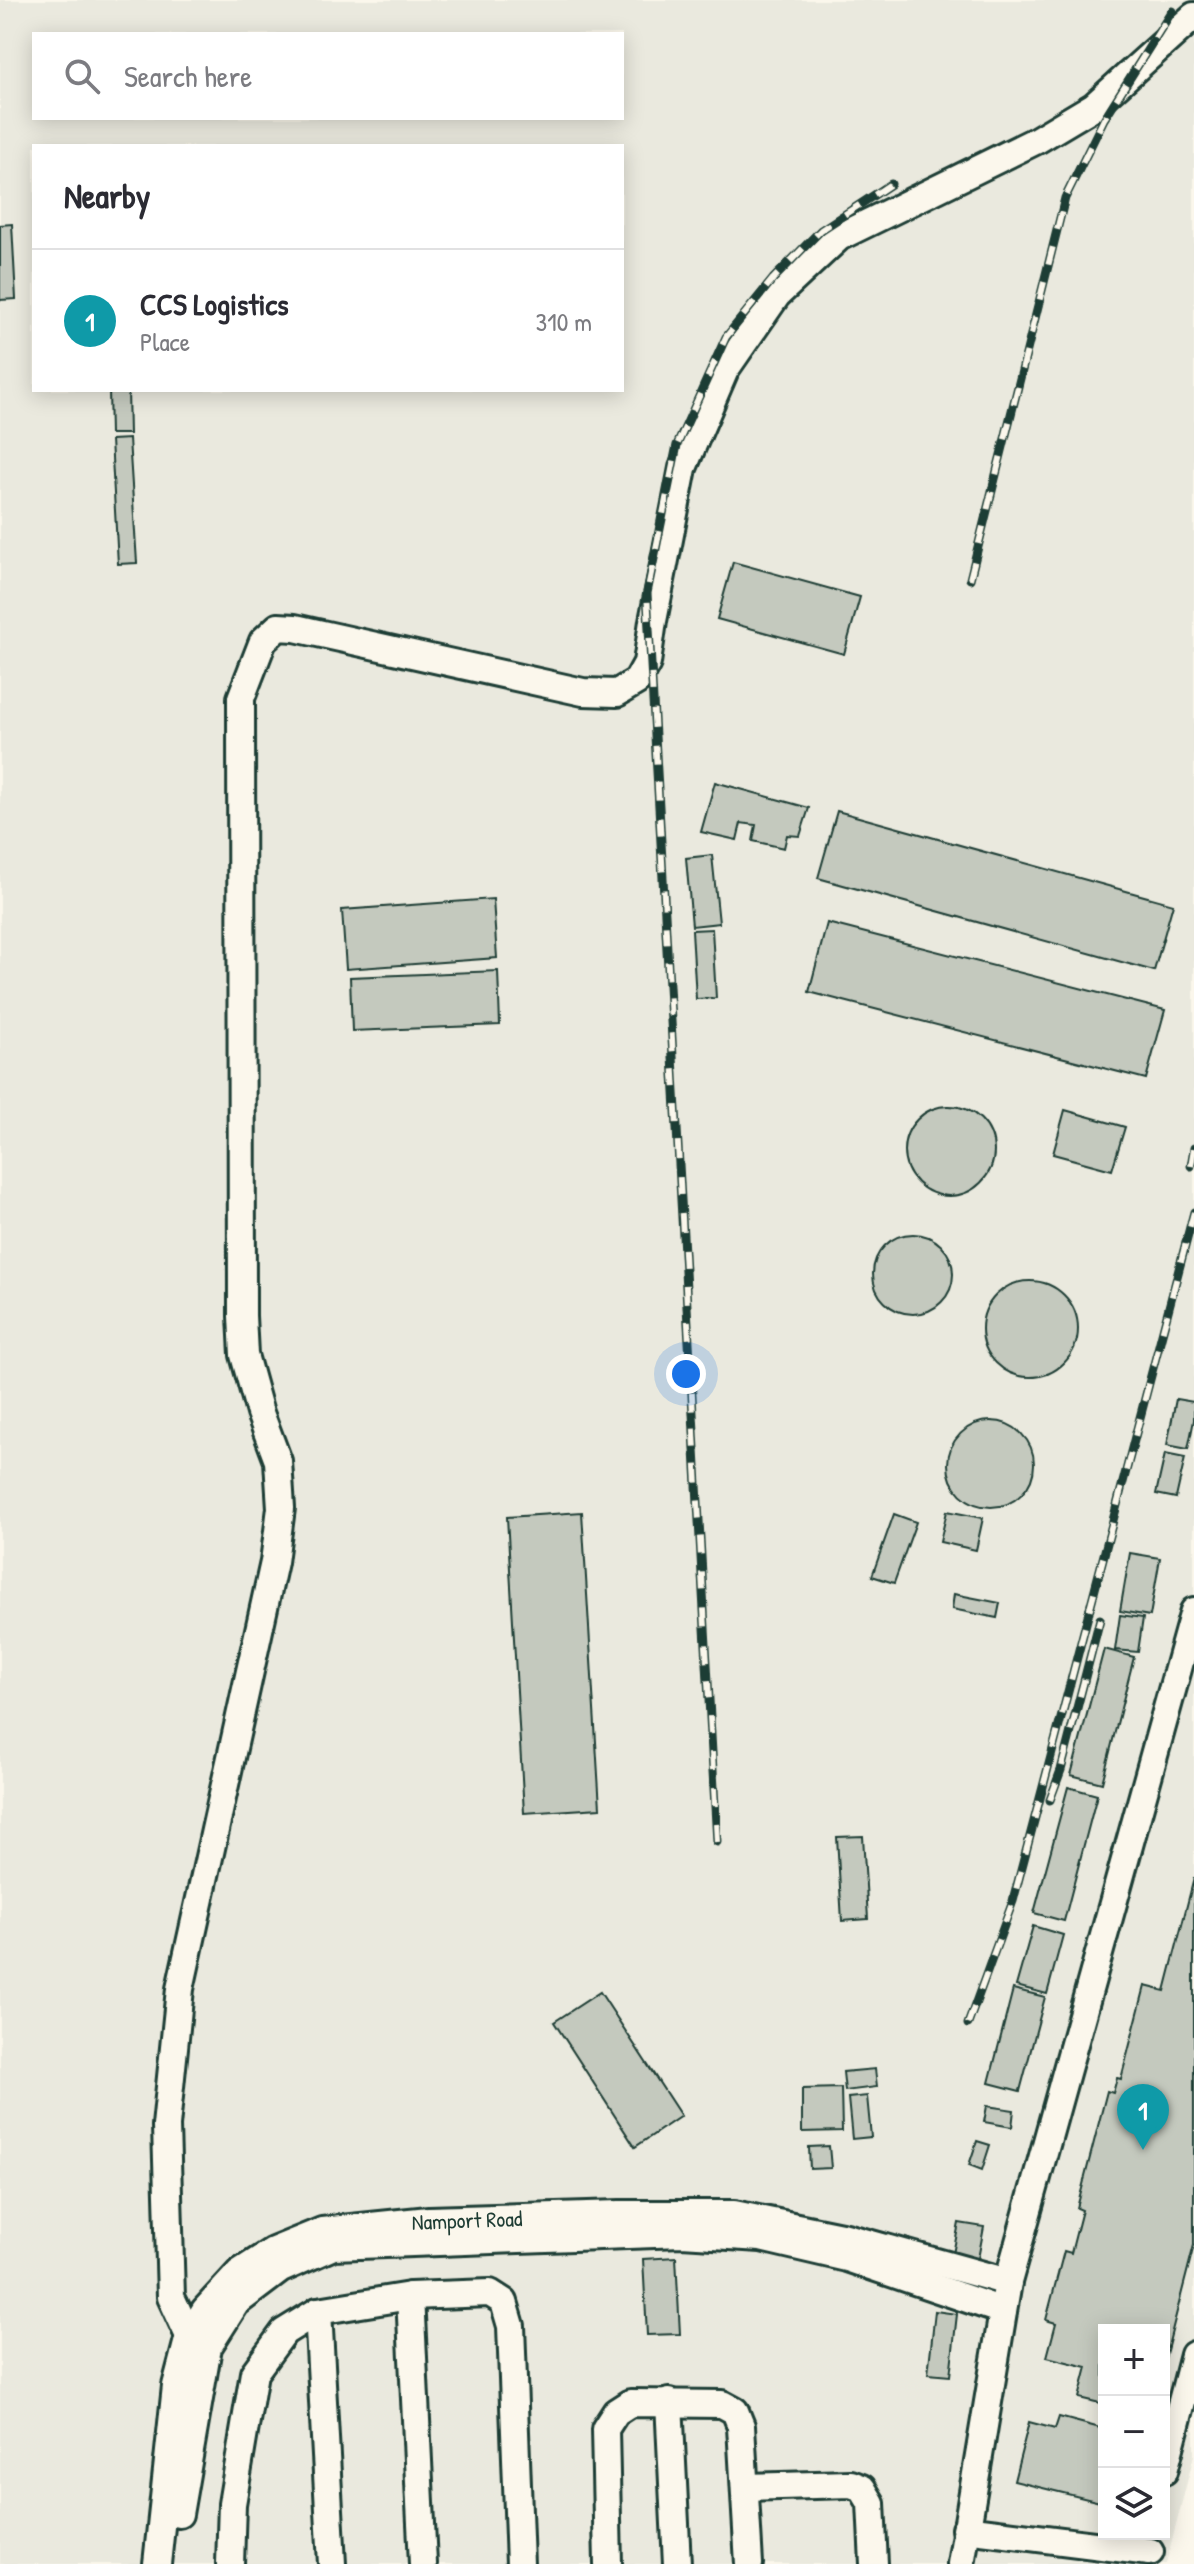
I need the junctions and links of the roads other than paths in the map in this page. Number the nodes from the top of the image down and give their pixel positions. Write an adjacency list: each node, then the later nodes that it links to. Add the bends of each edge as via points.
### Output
1 (1194, 16): 7 (street, via 1094,106 1037,140 839,237 777,295 725,370 683,468 647,663 637,681 617,693 583,692 295,628 278,627 263,641 241,698 242,1316 244,1355 278,1461 281,1508 271,1577 180,1989 166,2126 171,2297)
2 (1194, 1611): 3 (street)
3 (1008, 2282): 6 (street); 7 (street, Namport Road, via 846,2237 734,2214 429,2220 322,2231 273,2251 239,2273 205,2310)
4 (410, 2296): 5 (street); 18 (street); 19 (street, via 490,2293 504,2302 511,2326)
5 (318, 2311): 16 (street, via 284,2332 254,2373 232,2504); 17 (street)
6 (1003, 2311): 7 (street, via 847,2258 761,2238 682,2233 402,2241 333,2246 281,2269 236,2303); 12 (street)
7 (198, 2342): 14 (street, Namport Road, via 176,2386); 15 (street)
8 (1194, 2355): 10 (street)
9 (669, 2402): 11 (street, via 722,2404 735,2411); 20 (street, via 630,2403 605,2429); 21 (street)
10 (1165, 2468)
11 (745, 2487): 22 (street); 23 (street, via 862,2488 871,2503)
12 (965, 2529): 13 (street); 24 (street)
13 (1151, 2550)
14 (157, 2564)
15 (175, 2564)
16 (230, 2564)
17 (332, 2564)
18 (423, 2564)
19 (520, 2564)
20 (608, 2564)
21 (677, 2564)
22 (749, 2564)
23 (874, 2564)
24 (961, 2564)

